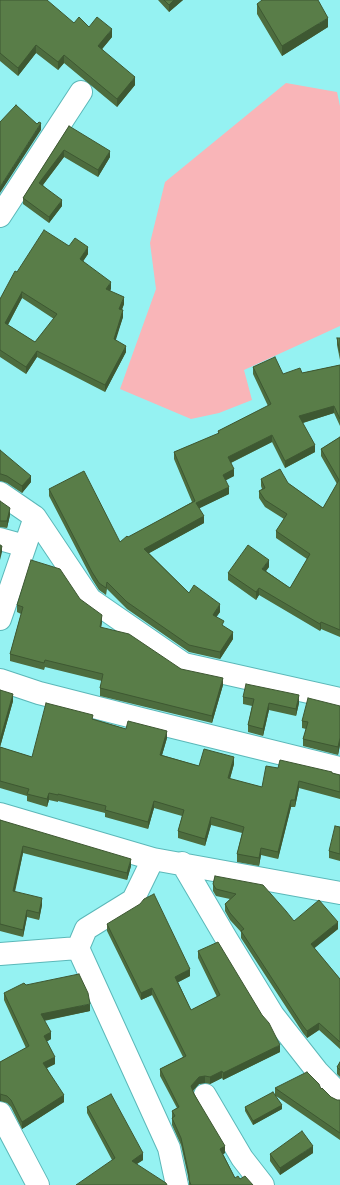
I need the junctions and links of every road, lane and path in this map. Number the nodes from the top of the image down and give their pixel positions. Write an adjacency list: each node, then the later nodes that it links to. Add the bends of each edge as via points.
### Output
1 (81, 92): 2 (street)
2 (0, 216)
3 (0, 493): 4 (street)
4 (35, 517): 6 (street); 9 (street, via 90,599 184,664)
5 (0, 539): 6 (street)
6 (25, 546): 7 (street)
7 (0, 619)
8 (0, 680): 10 (street, via 39,693)
9 (340, 699)
10 (340, 768)
11 (0, 814): 12 (street)
12 (153, 859): 13 (street); 15 (street, via 133,900 86,929)
13 (182, 863): 14 (street); 18 (street, via 273,1015 317,1071)
14 (340, 893)
15 (78, 948): 16 (street); 21 (street, via 169,1148)
16 (0, 954)
17 (205, 1095): 22 (street, via 242,1158)
18 (340, 1095)
19 (0, 1112): 20 (street)
20 (38, 1185)
21 (177, 1185)
22 (263, 1185)

